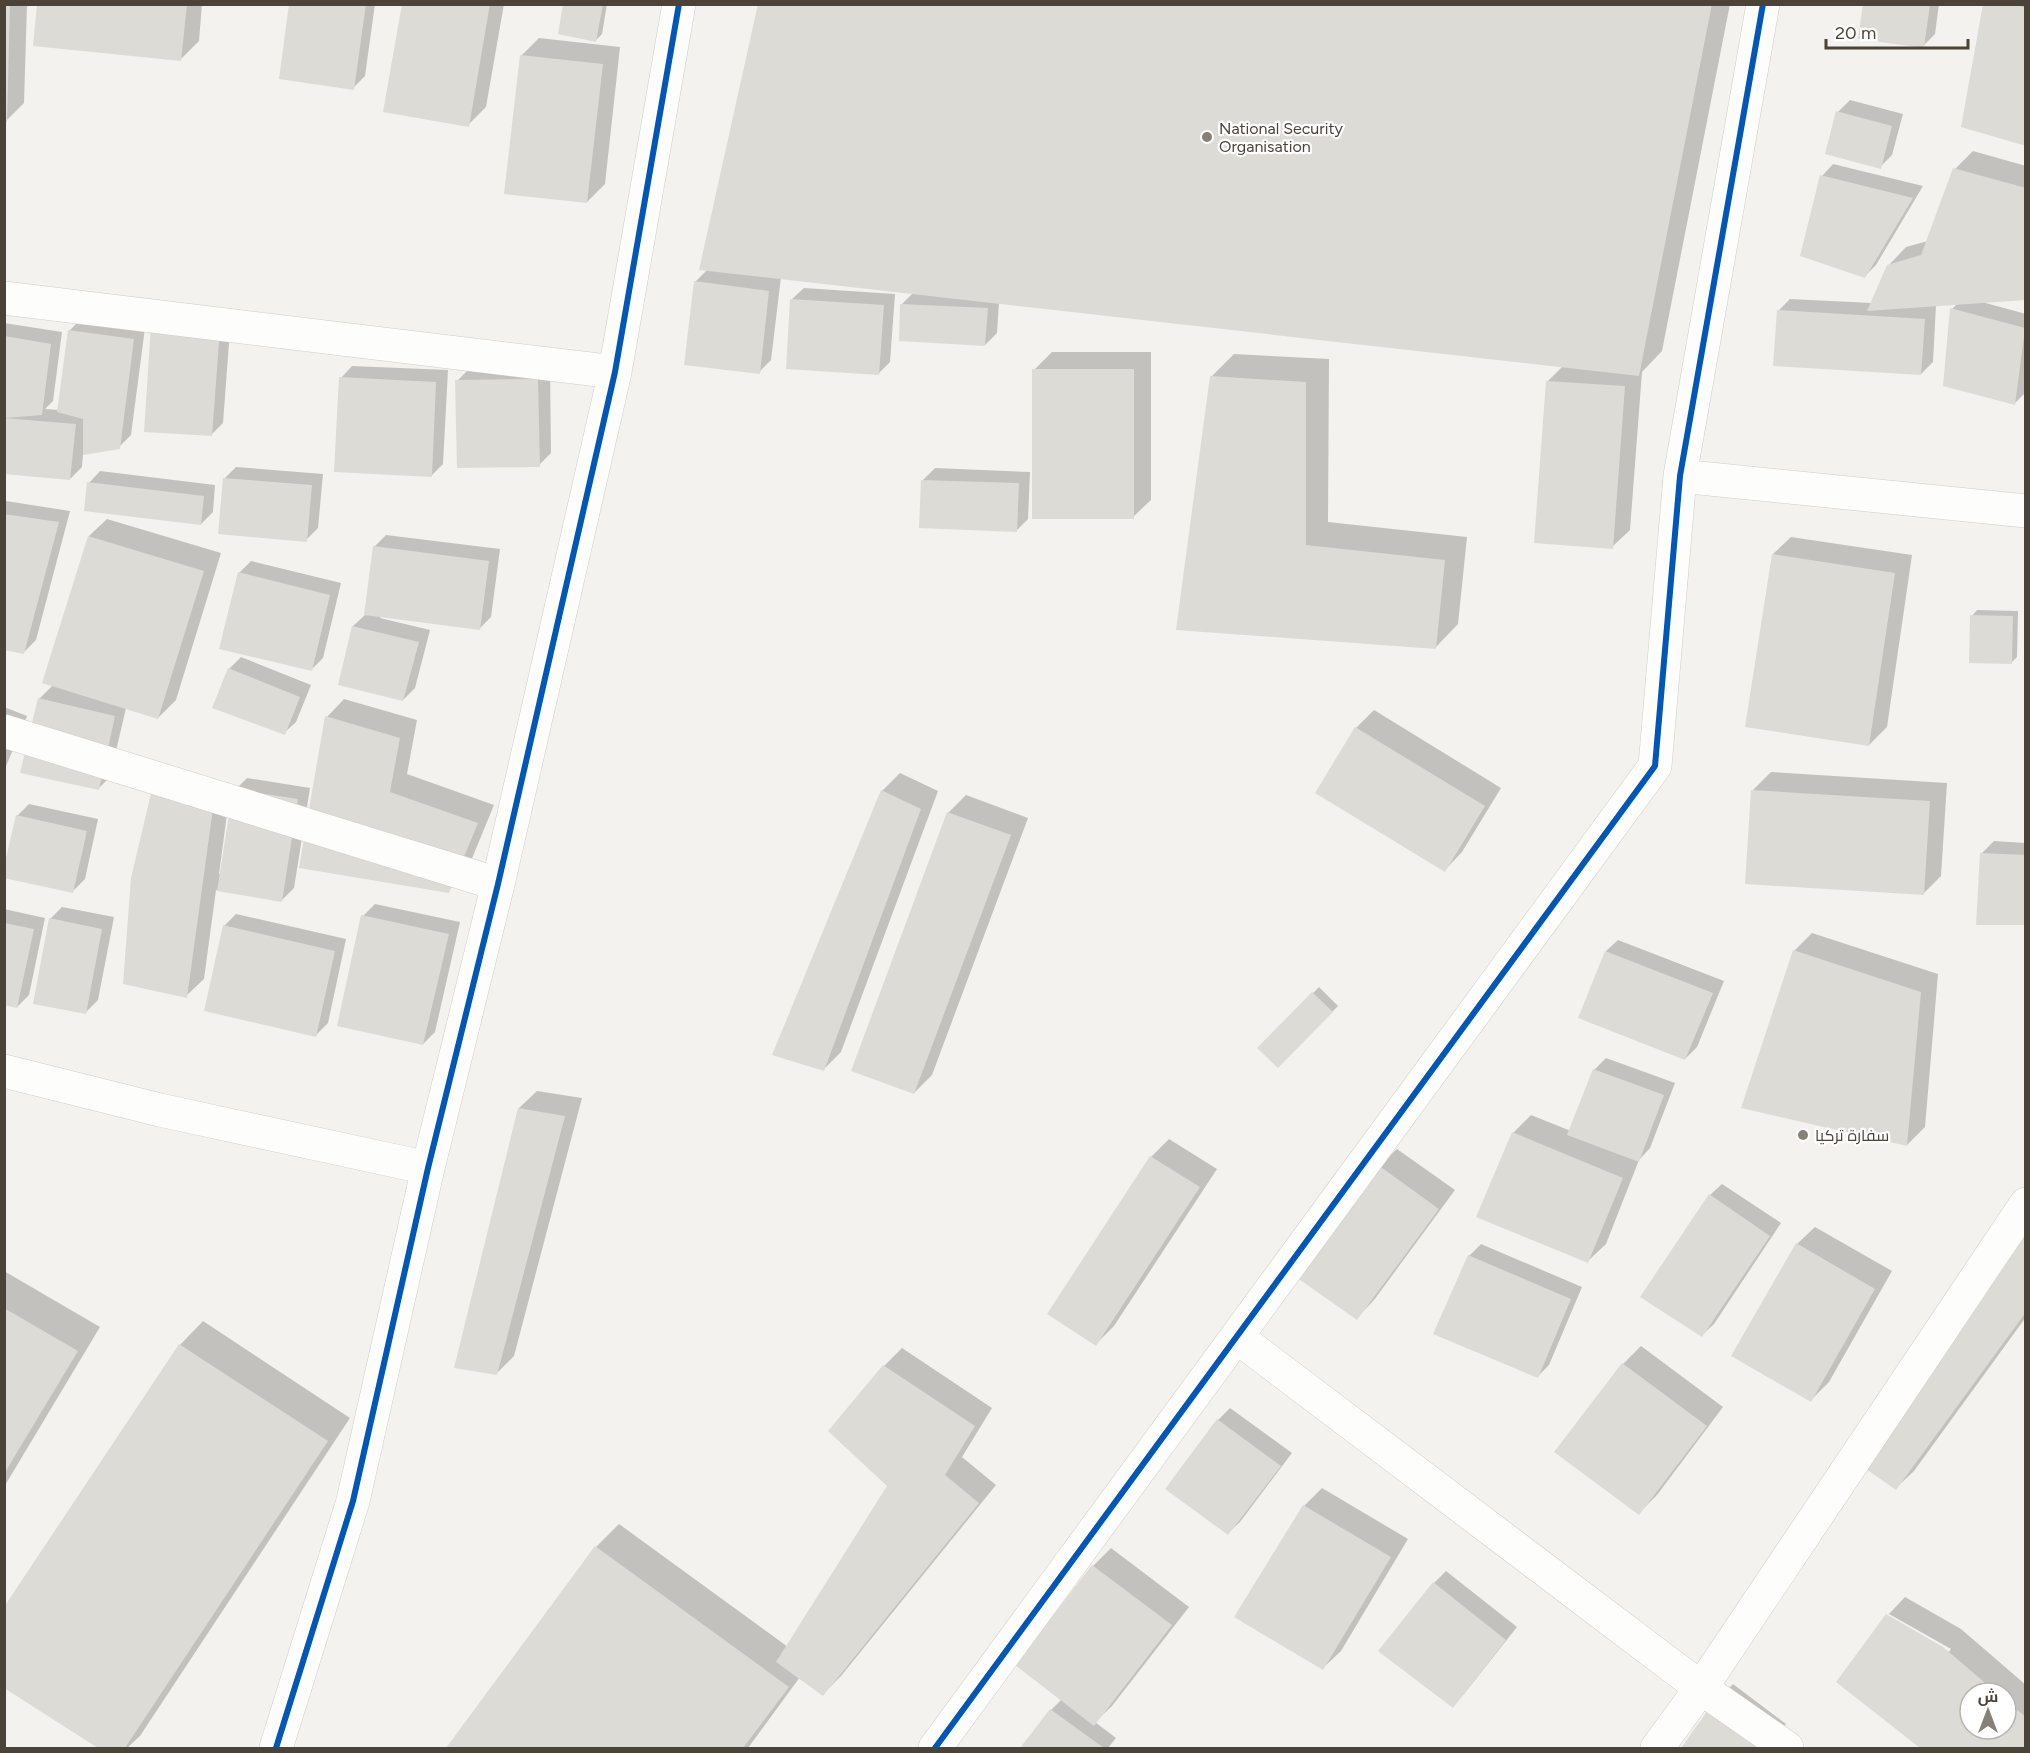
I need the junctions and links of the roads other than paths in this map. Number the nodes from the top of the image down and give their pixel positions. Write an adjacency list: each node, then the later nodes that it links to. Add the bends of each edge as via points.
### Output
1 (679, 4): 4 (street)
2 (1763, 4): 5 (street)
3 (4, 298): 4 (street)
4 (615, 372): 8 (street)
5 (1680, 476): 6 (street); 12 (street, via 1655,766)
6 (2025, 511)
7 (4, 731): 8 (street)
8 (498, 884): 10 (street)
9 (4, 1071): 10 (street, via 160,1110)
10 (428, 1168): 14 (street, via 353,1502)
11 (2025, 1204): 13 (street)
12 (1237, 1337): 13 (street); 15 (street)
13 (1701, 1688): 16 (street); 17 (street)
14 (276, 1749)
15 (935, 1749)
16 (1657, 1749)
17 (1787, 1749)

